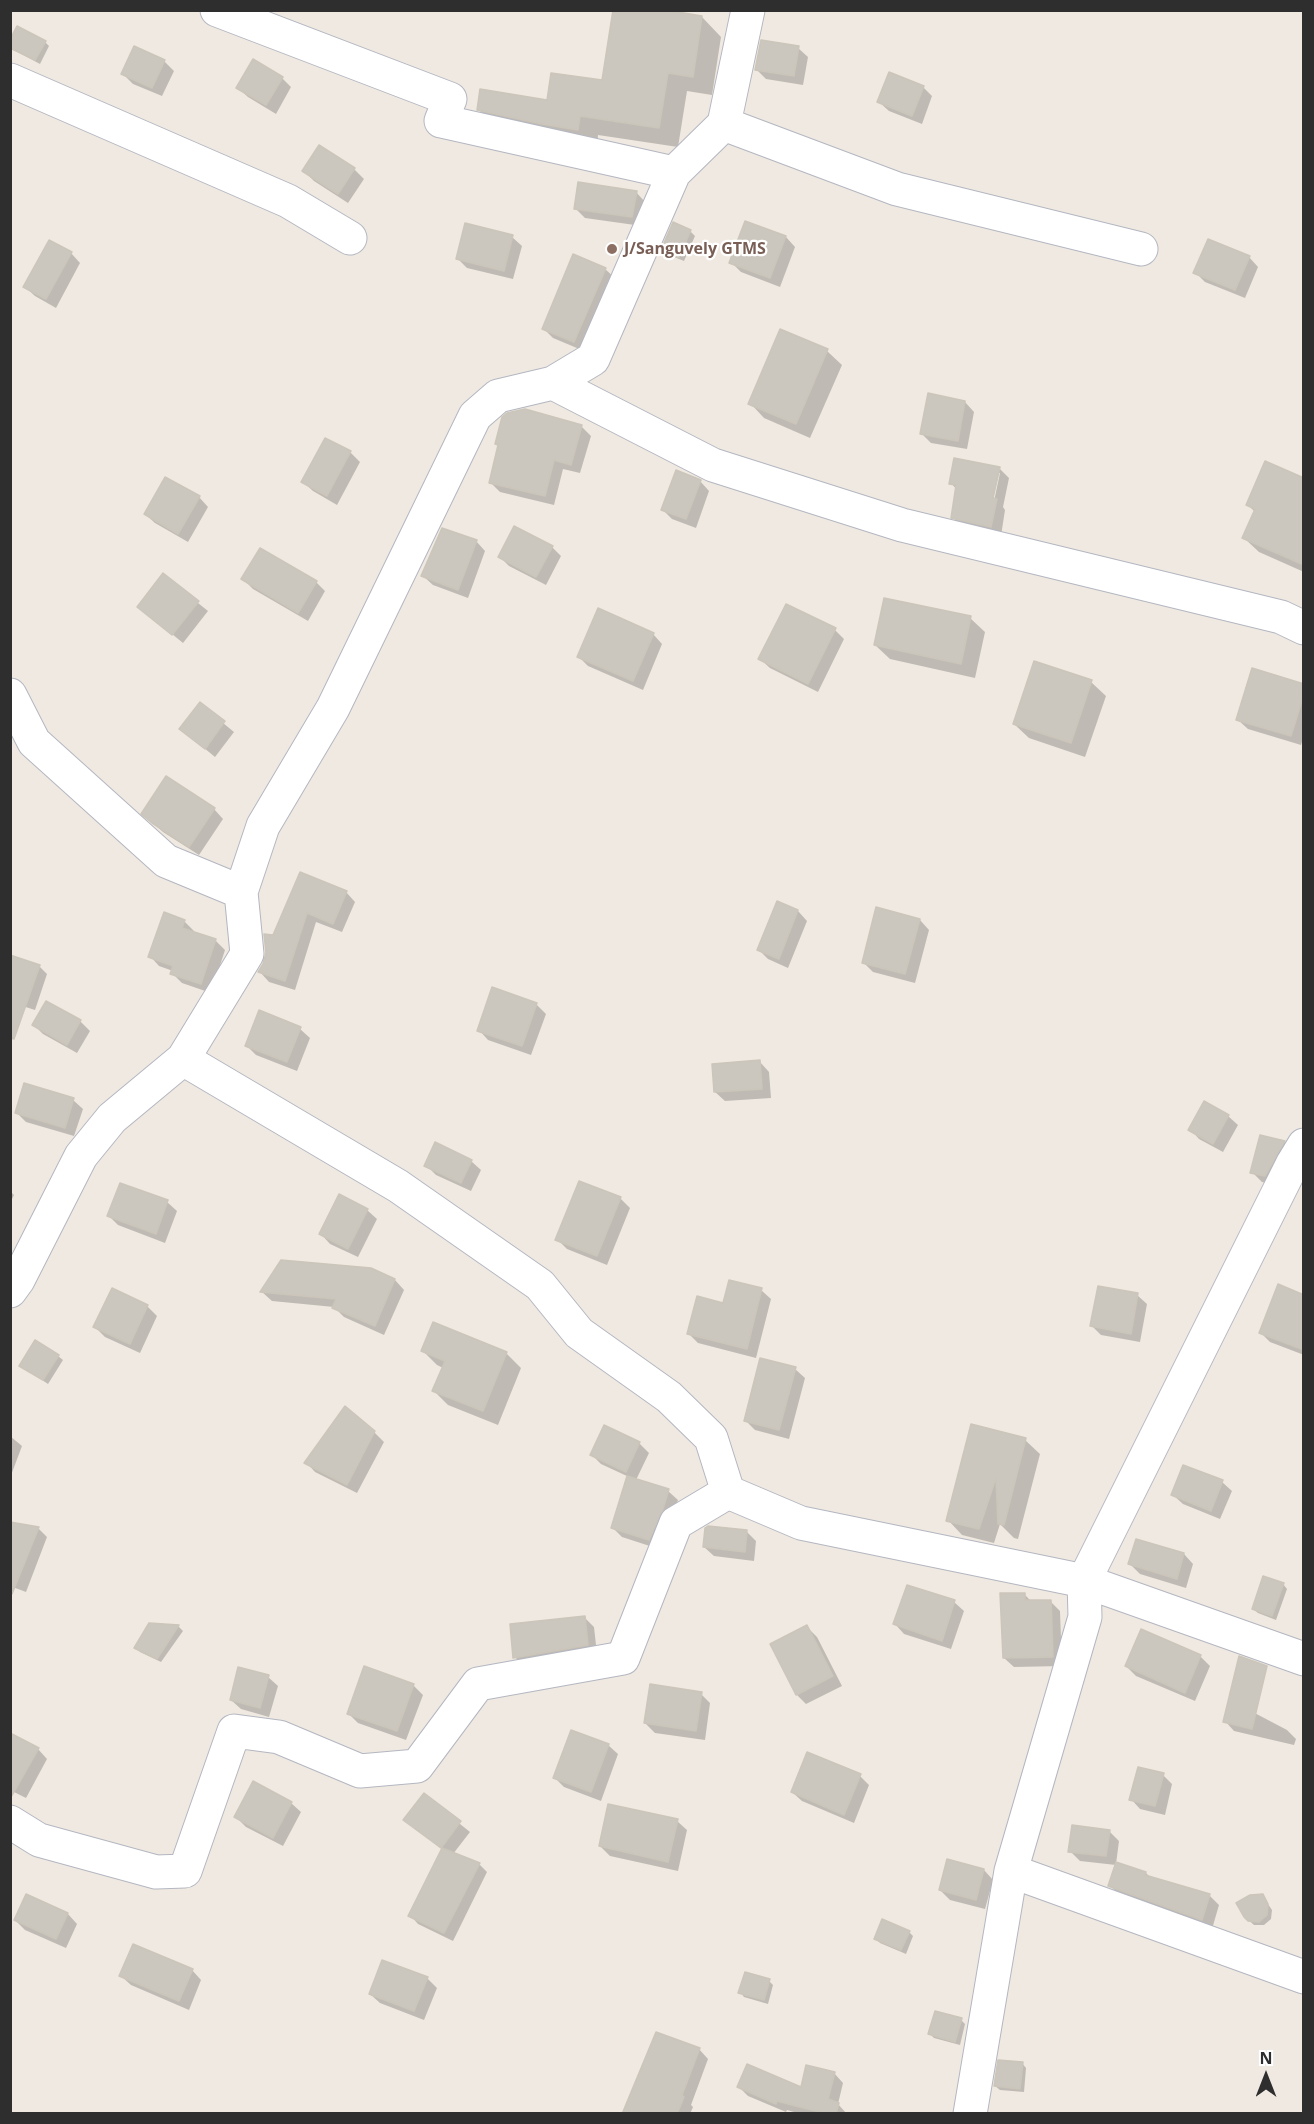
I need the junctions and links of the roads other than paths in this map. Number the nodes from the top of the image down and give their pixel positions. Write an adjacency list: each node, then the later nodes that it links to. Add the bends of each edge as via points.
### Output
1 (217, 10): 5 (street, via 450,99 441,121)
2 (748, 10): 4 (street)
3 (10, 80): 6 (street, via 288,201)
4 (724, 124): 5 (street); 7 (street, via 897,189)
5 (674, 173): 8 (street, via 593,359)
6 (350, 238)
7 (1141, 249)
8 (553, 383): 9 (street, via 713,465 902,525 1281,617); 11 (street, via 498,396 475,416 333,708 263,826)
9 (1304, 628)
10 (10, 695): 11 (street, via 34,742 166,861)
11 (241, 892): 12 (street, via 246,954)
12 (183, 1059): 14 (street, via 112,1118 81,1156); 15 (street, via 398,1186 540,1285 579,1333 669,1397 711,1438)
13 (1304, 1145): 16 (street)
14 (10, 1291)
15 (728, 1492): 16 (street, via 801,1523); 18 (street, via 676,1523 623,1658 477,1684 417,1766 360,1771 279,1737 234,1731 185,1871 156,1872 39,1840)
16 (1084, 1581): 17 (street); 19 (street, via 1085,1617)
17 (1304, 1659)
18 (10, 1822)
19 (1011, 1871): 20 (street); 21 (street)
20 (1304, 1977)
21 (970, 2114)

